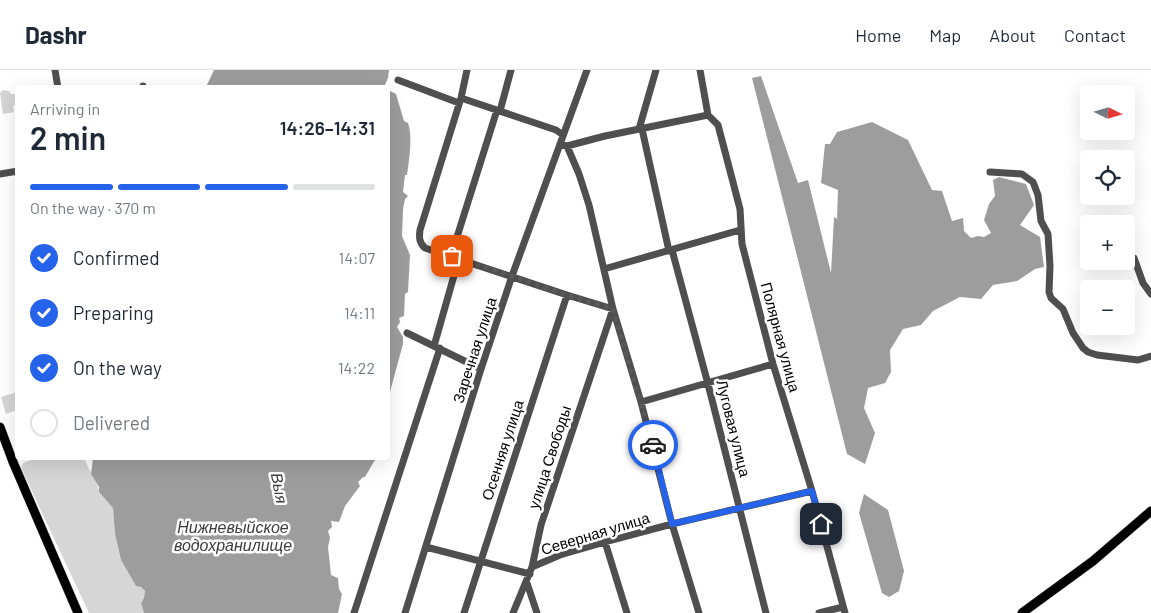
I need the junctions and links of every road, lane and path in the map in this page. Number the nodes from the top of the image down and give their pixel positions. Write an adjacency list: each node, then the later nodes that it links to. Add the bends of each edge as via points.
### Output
1 (55, 70): 8 (street)
2 (467, 70): 9 (street)
3 (511, 70): 10 (street)
4 (587, 70): 13 (street, Заречная улица)
5 (656, 70): 12 (street, Луговая улица)
6 (700, 70): 11 (street, Полярная улица)
7 (398, 80): 9 (street)
8 (58, 85)
9 (460, 101): 10 (street); 20 (street, via 420,230 420,241 425,248)
10 (499, 110): 13 (street); 20 (street)
11 (708, 115): 12 (street); 18 (street, Полярная улица, via 718,124 740,209)
12 (640, 129): 14 (street); 19 (street, Луговая улица)
13 (564, 135): 14 (street, Заречная улица)
14 (564, 145): 23 (street, via 579,174 589,205); 24 (street, Заречная улица)
15 (15, 172): 17 (street)
16 (990, 172): 30 (street, via 1022,174 1032,182 1038,196 1041,221 1048,234 1049,292 1063,309 1083,348 1092,354 1138,360)
17 (0, 174)
18 (740, 230): 19 (street); 31 (street, Полярная улица)
19 (671, 251): 23 (street); 33 (street, Луговая улица)
20 (452, 256): 21 (street)
21 (459, 258): 24 (street); 29 (street)
22 (1135, 261): 25 (street)
23 (604, 269): 27 (street)
24 (512, 276): 26 (street); 32 (street, Заречная улица)
25 (1151, 294)
26 (567, 295): 27 (street); 42 (street, Осенняя улица)
27 (613, 309): 34 (street); 43 (street, улица Свободы, via 541,525)
28 (407, 333): 29 (street)
29 (437, 347): 32 (street); 47 (street)
30 (1151, 356)
31 (773, 364): 33 (street); 36 (street, Полярная улица)
32 (481, 369): 41 (street, Заречная улица)
33 (708, 384): 34 (street); 37 (street, Луговая улица)
34 (641, 402): 39 (street)
35 (0, 427): 46 (main road)
36 (812, 491): 37 (street, Северная улица); 45 (street, Полярная улица)
37 (740, 509): 39 (street, Северная улица); 54 (street, Луговая улица)
38 (1151, 511): 56 (main road, via 1093,561)
39 (672, 524): 40 (street, Северная улица); 53 (street)
40 (605, 542): 43 (street, Северная улица, via 560,555); 52 (street)
41 (426, 547): 42 (street); 48 (street, Заречная улица)
42 (480, 560): 43 (street); 49 (street, Осенняя улица)
43 (531, 571): 44 (street, улица Свободы)
44 (527, 583): 50 (street, улица Свободы); 51 (street)
45 (844, 610): 55 (street)
46 (78, 613)
47 (354, 613)
48 (406, 613)
49 (464, 613)
50 (514, 613)
51 (537, 613)
52 (627, 613)
53 (699, 613)
54 (766, 613)
55 (819, 613)
56 (1022, 613)

